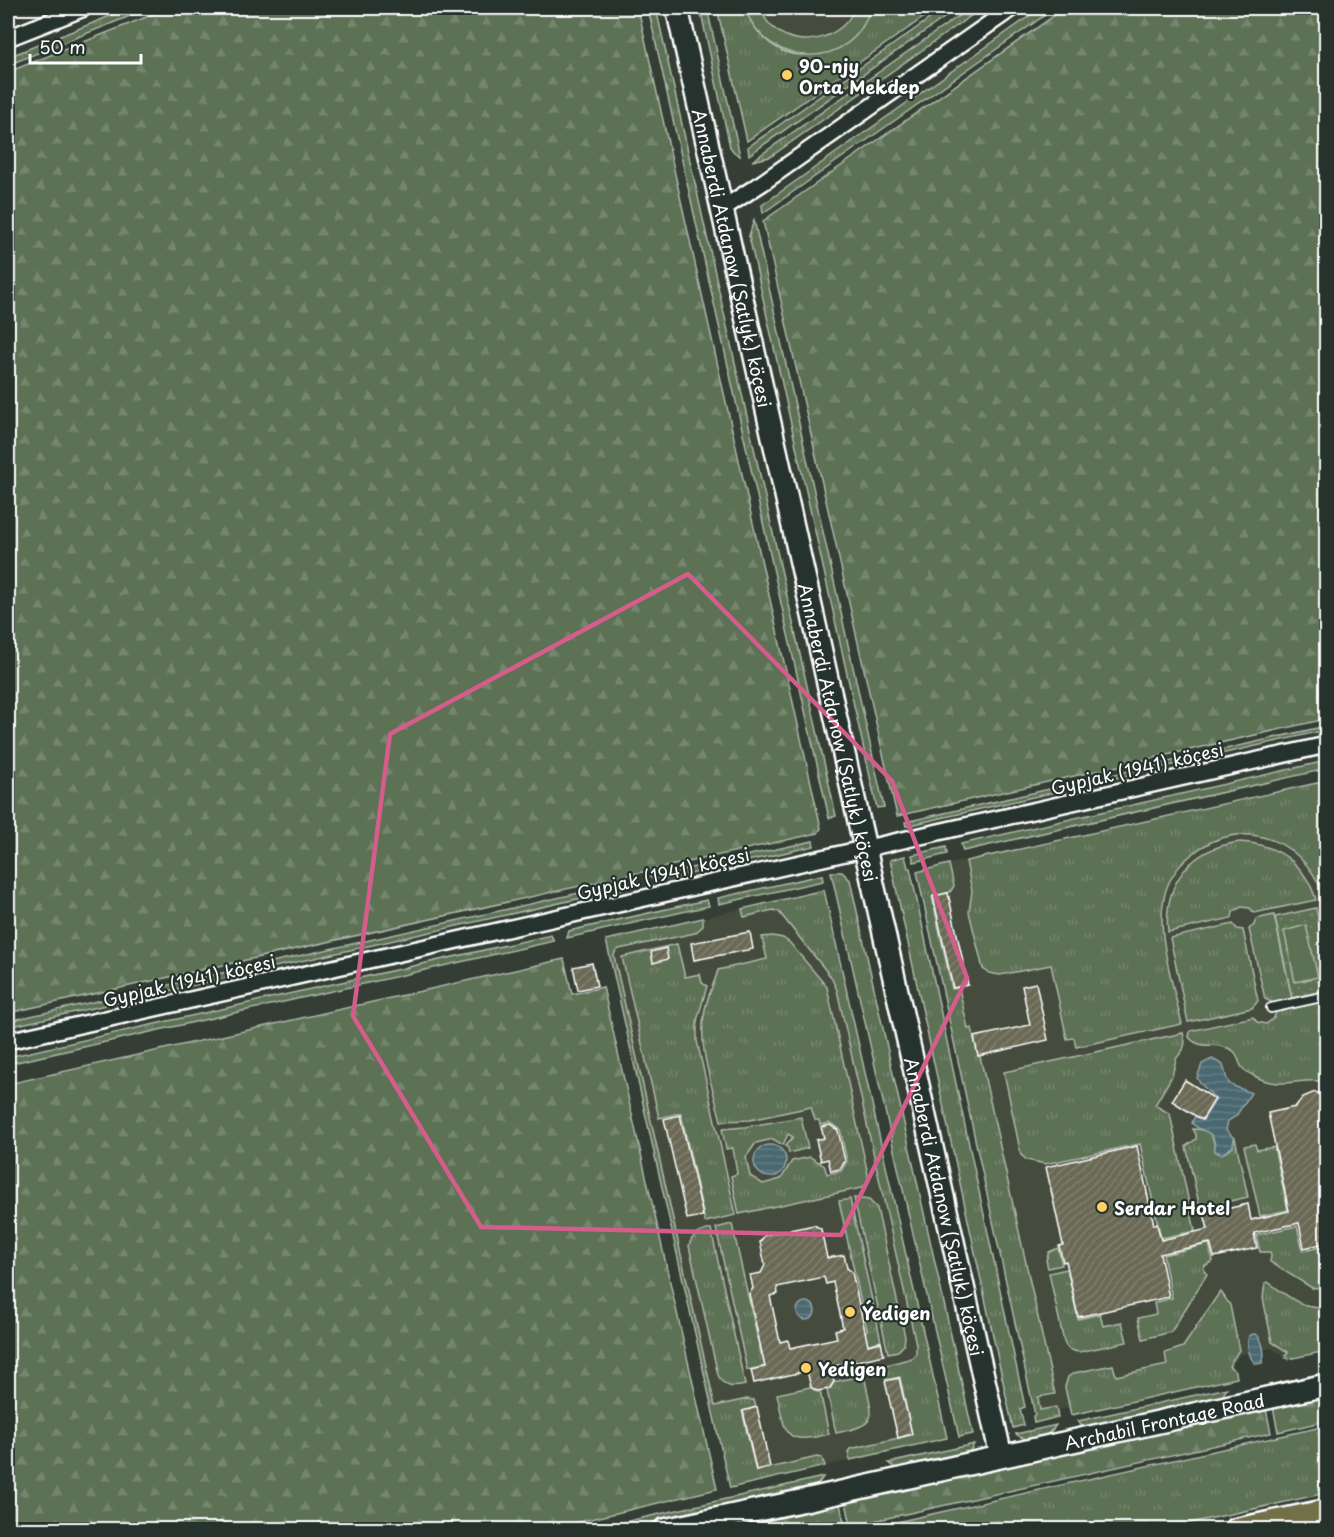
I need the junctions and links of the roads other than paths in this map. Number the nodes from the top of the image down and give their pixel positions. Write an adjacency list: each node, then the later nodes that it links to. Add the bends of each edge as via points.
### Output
1 (84, 8): 4 (street)
2 (677, 8): 5 (street, Annaberdi Atdanow (Şatlyk) köçesi)
3 (1012, 8): 5 (street)
4 (8, 38)
5 (722, 209): 7 (street, Annaberdi Atdanow (Şatlyk) köçesi)
6 (1326, 745): 7 (street, Gypjak (1941) köçesi)
7 (865, 848): 10 (street, Gypjak (1941) köçesi); 12 (street, Annaberdi Atdanow (Şatlyk) köçesi)
8 (1326, 996): 9 (lane)
9 (1271, 1008)
10 (8, 1041)
11 (1326, 1385): 12 (street, Archabil Frontage Road)
12 (1001, 1456): 14 (street, Archabil Frontage Road)
13 (1326, 1510): 15 (main road)
14 (664, 1530)
15 (1236, 1530)

